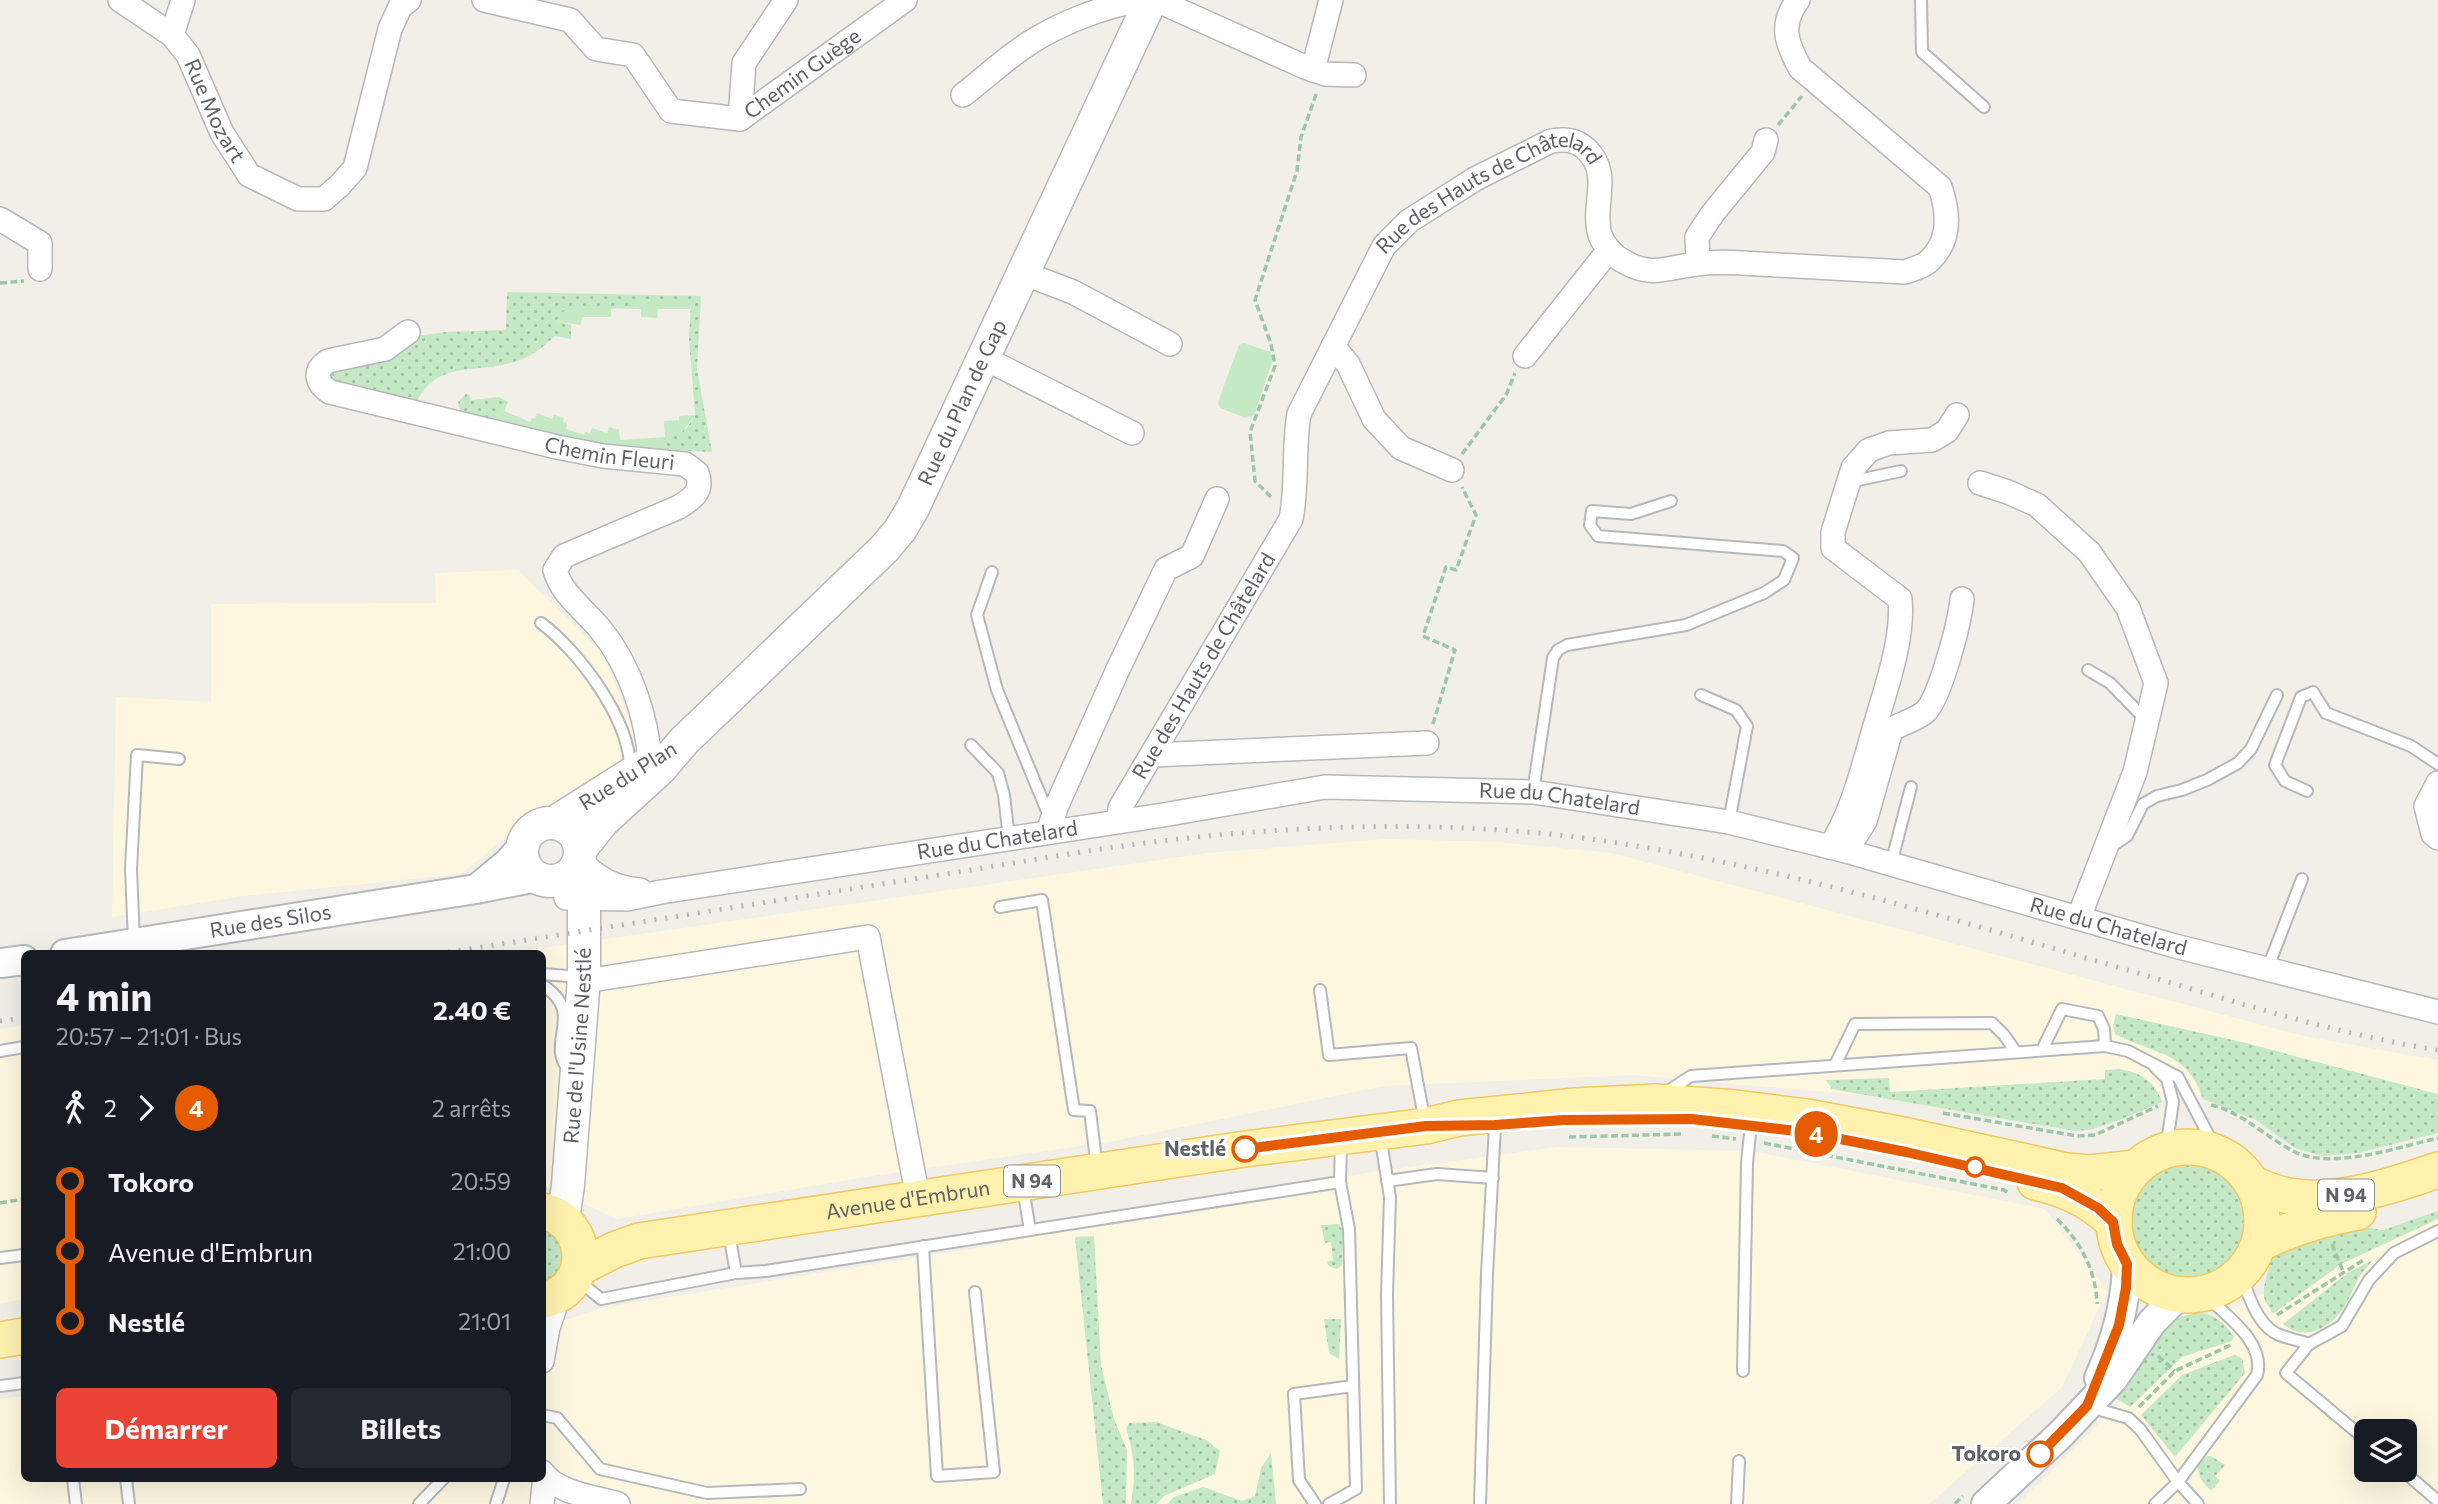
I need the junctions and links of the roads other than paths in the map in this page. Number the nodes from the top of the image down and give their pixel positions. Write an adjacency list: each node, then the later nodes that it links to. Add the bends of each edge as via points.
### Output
1 (120, 0): 12 (street)
2 (183, 0): 12 (street)
3 (409, 0): 12 (street, Rue Mozart, via 400,7 390,29 355,168 324,199 298,199 249,175 222,132 188,55)
4 (484, 0): 17 (street, via 570,20 596,49 633,55 671,111)
5 (786, 0): 17 (street, Chemin Guège, via 744,63)
6 (905, 0): 17 (street, Chemin Guège)
7 (1140, 0): 15 (street, via 1101,11 1028,44)
8 (1154, 0): 13 (street); 23 (main road, Rue du Plan de Gap)
9 (1332, 0): 13 (street)
10 (1798, 0): 21 (street, via 1787,25 1787,44 1800,68 1940,187 1948,221 1943,241 1929,262 1905,272)
11 (1921, 0): 16 (lane, via 1922,52)
12 (172, 35)
13 (1319, 72): 14 (street)
14 (1354, 75)
15 (964, 95)
16 (1984, 107)
17 (740, 119)
18 (1766, 140): 21 (street, via 1763,152 1697,237)
19 (0, 219): 22 (street, via 40,243)
20 (1609, 250): 21 (street, via 1643,271); 26 (street, Rue des Hauts de Châtelard, via 1598,222 1602,184 1595,160 1579,143 1551,141 1475,178 1409,220 1384,246); 27 (street)
21 (1698, 264)
22 (40, 269)
23 (1023, 273): 25 (street, via 1073,292); 28 (main road, Rue du Plan de Gap)
24 (408, 332): 50 (street, Chemin Fleuri, via 385,349 328,361 317,379 330,392 557,447 685,464 697,473 699,486 693,499 564,556 555,570 558,582 617,653 644,716)
25 (1170, 344)
26 (1333, 346): 31 (street, via 1349,364 1374,419 1401,448); 47 (street, Rue des Hauts de Châtelard, via 1299,414 1291,519)
27 (1525, 356)
28 (984, 358): 30 (street); 44 (main road, Rue du Plan de Gap, via 900,530)
29 (1957, 415): 33 (street, via 1948,431 1932,440 1889,443 1870,450 1853,468)
30 (1132, 433)
31 (1452, 470)
32 (1901, 471): 33 (lane)
33 (1849, 482): 63 (street, via 1833,533 1833,548 1900,599 1902,616 1886,689 1840,830)
34 (1980, 483): 43 (street, via 2037,505 2089,552 2128,608 2156,683)
35 (1217, 499): 59 (street, via 1192,556 1166,569)
36 (1671, 501): 54 (lane, via 1631,514 1592,511 1590,524 1598,536 1783,551 1793,558 1784,580 1765,593 1686,625 1558,650 1553,658)
37 (992, 572): 59 (lane, via 977,615 998,690)
38 (1962, 599): 63 (street, via 1952,650 1931,705 1891,730 1865,821)
39 (541, 623): 50 (lane, via 577,659 613,713)
40 (2088, 670): 43 (lane, via 2110,683)
41 (1701, 695): 57 (lane, via 1736,710 1747,726)
42 (2277, 695): 64 (lane, via 2251,749 2238,763 2143,804 2127,836)
43 (2147, 721): 64 (street, via 2135,772)
44 (684, 741): 50 (main road, Rue du Plan); 55 (main road, Rue du Plan)
45 (1427, 743): 47 (street)
46 (971, 745): 60 (lane, via 998,773)
47 (1152, 755): 56 (street, Rue des Hauts de Châtelard, via 1119,808)
48 (179, 759): 72 (lane, via 137,755 131,869)
49 (2438, 764): 53 (lane, via 2411,746 2326,713 2313,692 2301,697 2275,765 2284,781)
50 (640, 768): 55 (lane); 58 (main road, Rue du Plan)
51 (2438, 783): 61 (street, via 2426,806)
52 (1911, 787): 65 (lane)
53 (2307, 791)
54 (1533, 792): 56 (street, Rue du Chatelard, via 1325,787); 57 (street, Rue du Chatelard)
55 (616, 811): 67 (main road, Rue du Plan, via 603,821)
56 (1119, 820): 59 (street, Rue du Chatelard)
57 (1729, 822): 63 (street, Rue du Chatelard)
58 (554, 823): 62 (main road, Rue du Plan, via 534,829); 67 (main road, via 575,835)
59 (1050, 827): 60 (street, Rue du Chatelard)
60 (1009, 838): 69 (street, Rue du Chatelard)
61 (2438, 838)
62 (523, 846): 67 (main road, via 525,864); 68 (street)
63 (1838, 849): 65 (street, Rue du Chatelard)
64 (2104, 852): 71 (street)
65 (1891, 864): 71 (street, Rue du Chatelard)
66 (2302, 879): 76 (lane)
67 (570, 882): 68 (street, Rue des Silos); 69 (street, Rue du Chatelard, via 601,880 625,889); 69 (street, Rue du Chatelard, via 627,899); 78 (main road, Rue de l'Usine Nestlé)
68 (476, 889): 72 (street, Rue des Silos)
69 (661, 892)
70 (1000, 907): 100 (lane, via 1042,900 1074,1110 1090,1111)
71 (2079, 917): 76 (street, Rue du Chatelard)
72 (134, 943): 73 (street, Rue des Silos)
73 (90, 950)
74 (21, 960): 75 (street)
75 (0, 963)
76 (2267, 970): 81 (street, Rue du Chatelard)
77 (546, 974): 78 (lane)
78 (584, 978): 89 (main road, Rue de l'Usine Nestlé); 107 (street, via 868,937)
79 (546, 987): 89 (lane, via 562,1002 561,1054)
80 (1320, 990): 92 (lane, via 1329,1055 1411,1048)
81 (2438, 1012)
82 (2105, 1046): 85 (lane); 85 (lane, via 2098,1016 2062,1009); 87 (lane)
83 (21, 1048): 84 (lane)
84 (0, 1051)
85 (2042, 1051): 86 (lane)
86 (2016, 1052): 88 (lane); 88 (lane, via 1992,1023 1855,1024)
87 (2148, 1060): 96 (lane, via 2167,1079 2172,1102); 97 (lane, via 2178,1077)
88 (1835, 1065): 90 (lane, via 1691,1076)
89 (575, 1077): 108 (main road, Rue de l'Usine Nestlé, via 569,1167)
90 (1655, 1102): 92 (main road, Avenue d'Embrun / N 94, via 1459,1118); 98 (main road, Avenue d'Embrun / N 94, via 1807,1117 2067,1171)
91 (1495, 1125): 92 (main road, Avenue d'Embrun / N 94); 94 (main road, Avenue d'Embrun / N 94, via 1666,1119); 101 (lane)
92 (1426, 1126): 93 (main road, Avenue d'Embrun / N 94)
93 (1380, 1132): 95 (main road, Avenue d'Embrun / N 94); 102 (lane)
94 (1750, 1133): 109 (main road, Avenue d'Embrun / N 94, via 1805,1132 2062,1188); 127 (lane)
95 (1341, 1136): 100 (main road, Avenue d'Embrun / N 94); 104 (lane)
96 (2166, 1150): 97 (main road, via 2201,1148); 98 (main road)
97 (2218, 1153): 105 (main road, via 2238,1166)
98 (2136, 1168): 109 (main road, via 2123,1184)
99 (2438, 1170): 105 (main road, N 94, via 2356,1194 2326,1197 2292,1197)
100 (1097, 1171): 103 (main road, Avenue d'Embrun / N 94)
101 (1493, 1178): 102 (lane, via 1437,1174); 154 (lane)
102 (1387, 1181): 153 (lane)
103 (1022, 1182): 107 (main road, Avenue d'Embrun / N 94); 111 (lane)
104 (1340, 1182): 111 (lane); 130 (lane, via 1349,1229)
105 (2253, 1184): 117 (main road, via 2262,1224)
106 (2438, 1191): 117 (main road, N 94, via 2389,1207 2326,1217 2278,1234)
107 (918, 1198): 110 (main road, Avenue d'Embrun / N 94)
108 (555, 1217): 113 (main road, Avenue d'Embrun / N 94, via 587,1235); 120 (main road, via 578,1242 581,1255)
109 (2113, 1222): 118 (main road)
110 (728, 1227): 113 (main road, Avenue d'Embrun / N 94); 119 (lane)
111 (1030, 1230): 114 (lane)
112 (2438, 1231): 126 (lane, via 2394,1253 2369,1280 2342,1326)
113 (639, 1241): 120 (main road, Avenue d'Embrun / N 94, via 614,1250)
114 (923, 1246): 119 (lane); 121 (lane, via 937,1476 994,1472)
115 (21, 1255): 116 (lane)
116 (0, 1258)
117 (2251, 1258): 122 (main road, via 2225,1286); 126 (lane, via 2246,1291 2267,1325 2275,1333)
118 (2127, 1264): 122 (main road, via 2150,1285); 131 (street, via 2119,1325)
119 (736, 1273): 120 (lane, via 601,1299)
120 (564, 1285): 125 (street)
121 (975, 1292)
122 (2191, 1295): 131 (street, via 2152,1322 2113,1379); 141 (lane, via 2247,1337 2260,1365)
123 (21, 1336): 124 (main road)
124 (0, 1340)
125 (546, 1340)
126 (2309, 1344): 133 (lane, via 2286,1373)
127 (1743, 1371)
128 (21, 1383): 129 (lane)
129 (0, 1386)
130 (1353, 1386): 151 (lane, via 1294,1394 1299,1480); 152 (lane, via 1356,1489)
131 (2087, 1406): 141 (lane, via 2128,1418); 156 (street)
132 (546, 1416): 143 (lane, via 557,1418 600,1469 707,1493)
133 (2354, 1430)
134 (1739, 1461): 155 (lane)
135 (546, 1475): 150 (street, via 566,1489)
136 (73, 1482): 145 (lane)
137 (126, 1482): 146 (lane)
138 (440, 1482): 147 (lane)
139 (503, 1482): 148 (lane)
140 (543, 1482): 149 (street)
141 (2178, 1482): 157 (lane); 158 (lane)
142 (2416, 1482): 144 (lane)
143 (800, 1489)
144 (2438, 1500)
145 (76, 1504)
146 (129, 1504)
147 (419, 1504)
148 (496, 1504)
149 (542, 1504)
150 (618, 1504)
151 (1315, 1504)
152 (1329, 1504)
153 (1390, 1504)
154 (1480, 1504)
155 (1737, 1504)
156 (1986, 1504)
157 (2155, 1504)
158 (2198, 1504)

